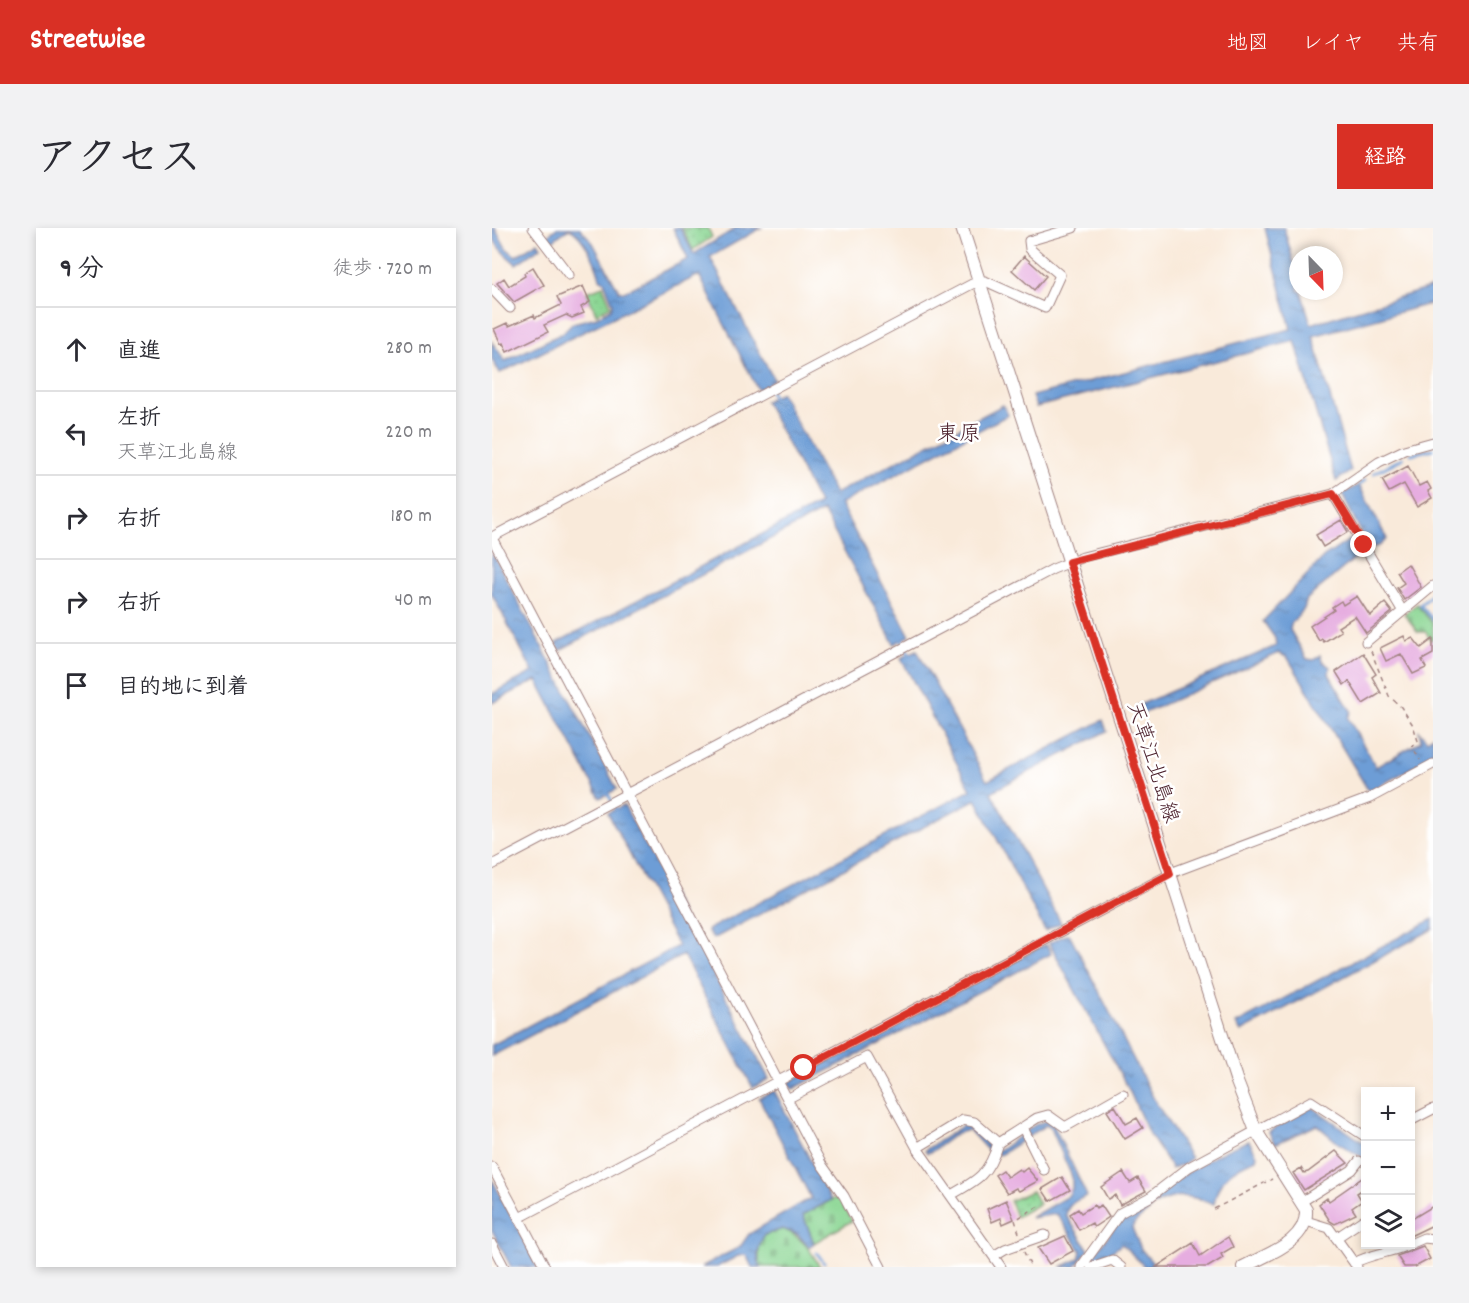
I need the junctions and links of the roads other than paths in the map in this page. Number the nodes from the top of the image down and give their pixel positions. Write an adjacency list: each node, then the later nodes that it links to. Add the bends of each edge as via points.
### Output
1 (533, 228): 4 (street)
2 (962, 228): 5 (street, 天草江北島線)
3 (1073, 228): 5 (street, via 1029,241 1030,249 1060,276 1045,308)
4 (569, 275)
5 (980, 282): 10 (street); 11 (street, 天草江北島線)
6 (492, 289): 7 (street)
7 (510, 308)
8 (1433, 442): 9 (street, via 1378,462)
9 (1333, 494): 11 (street); 13 (street)
10 (492, 537): 16 (street)
11 (1069, 562): 16 (street); 18 (street, 天草江北島線)
12 (1433, 586): 13 (street)
13 (1401, 610): 14 (street)
14 (1366, 642)
15 (1429, 766): 18 (street, via 1370,798)
16 (627, 794): 17 (street); 19 (street)
17 (492, 865)
18 (1170, 874): 19 (street); 25 (street, 天草江北島線)
19 (778, 1082): 21 (street); 34 (street)
20 (1123, 1094): 24 (street, via 1065,1127 1048,1115)
21 (787, 1099): 27 (street, via 867,1057); 47 (street)
22 (1433, 1109): 23 (street)
23 (1415, 1118)
24 (1023, 1128): 28 (street); 31 (street)
25 (1256, 1131): 26 (street, via 1311,1101); 33 (street, 天草江北島線); 49 (street, via 1190,1167 1150,1197 1120,1213)
26 (1361, 1134)
27 (917, 1148): 28 (street, via 963,1120 974,1122); 32 (street)
28 (996, 1150): 32 (street, via 988,1170)
29 (1359, 1161): 33 (street, via 1352,1170)
30 (492, 1167): 34 (street)
31 (1044, 1170)
32 (951, 1195): 43 (street)
33 (1301, 1202): 35 (street, 天草江北島線)
34 (519, 1218): 46 (street)
35 (1306, 1221): 38 (street, via 1329,1228); 52 (street, via 1296,1237)
36 (1361, 1221): 38 (street)
37 (1045, 1235): 43 (street)
38 (1336, 1238): 44 (street)
39 (1433, 1239): 40 (street)
40 (1415, 1242)
41 (492, 1244): 45 (street)
42 (1400, 1249): 44 (street, via 1366,1256)
43 (995, 1255): 48 (street)
44 (1356, 1265)
45 (504, 1267)
46 (545, 1267)
47 (881, 1267)
48 (1001, 1267)
49 (1081, 1267)
50 (1091, 1267): 51 (street, via 1112,1260)
51 (1121, 1267)
52 (1243, 1267)

